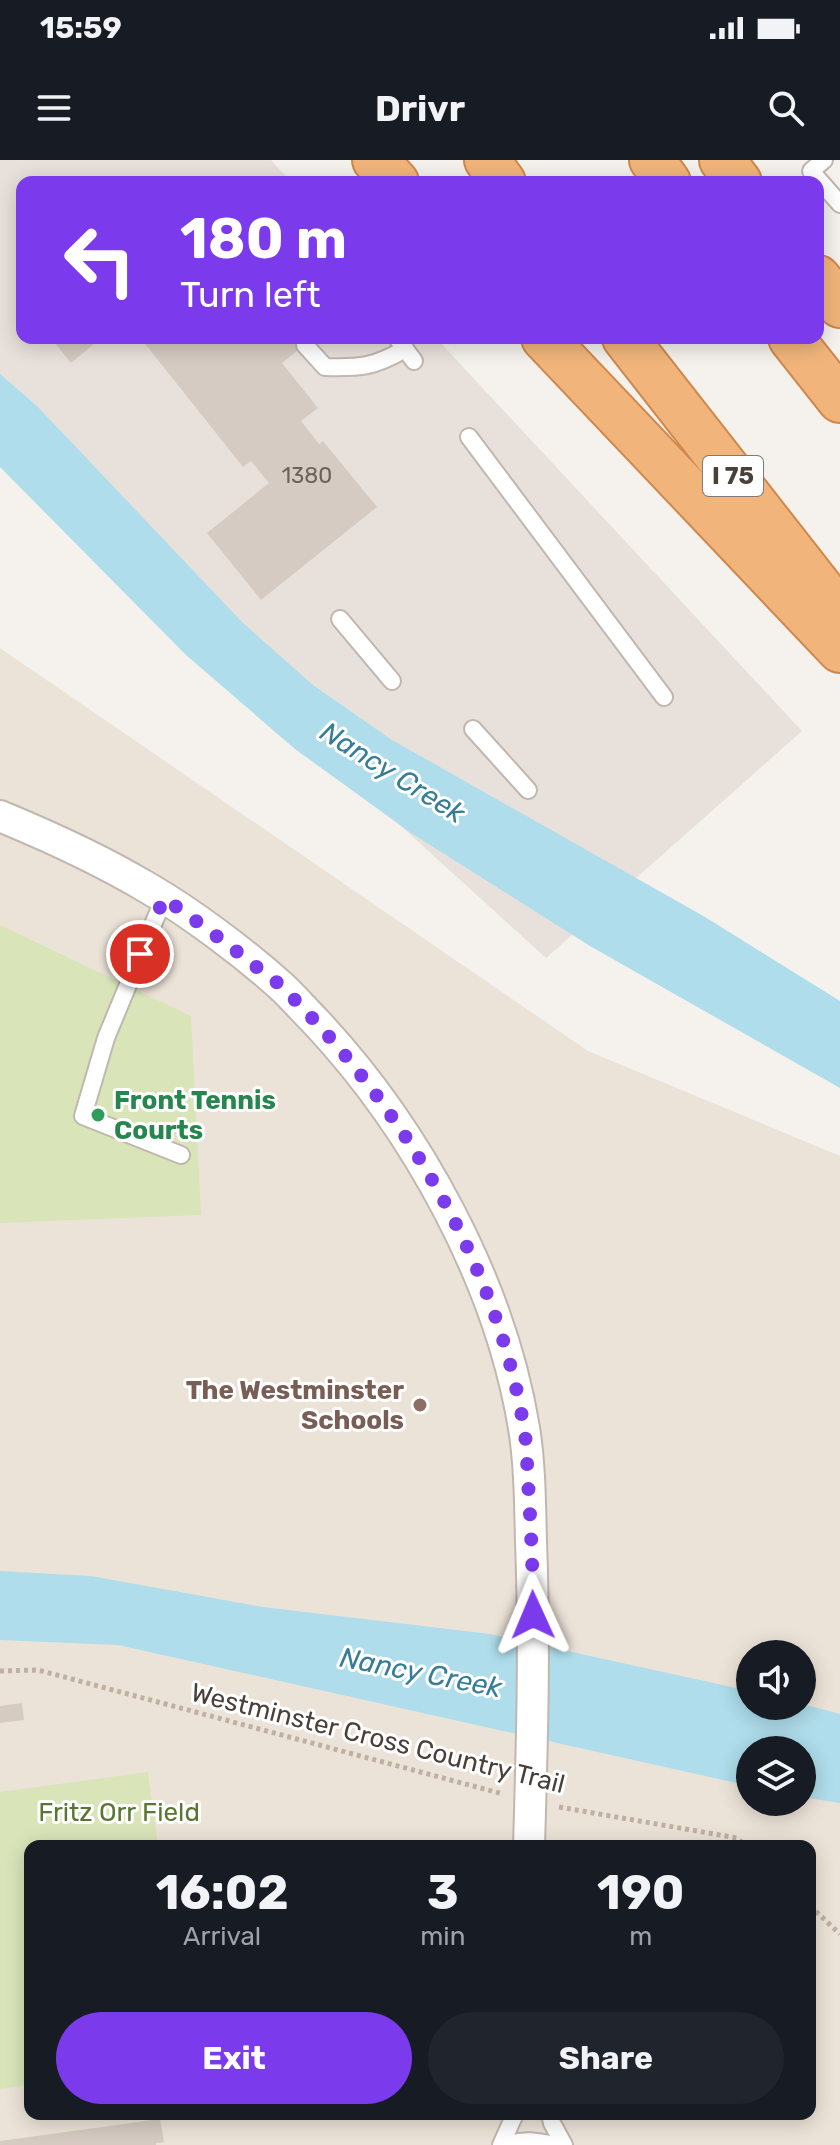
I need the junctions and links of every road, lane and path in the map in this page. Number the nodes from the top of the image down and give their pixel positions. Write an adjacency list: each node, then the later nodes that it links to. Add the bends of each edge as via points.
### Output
1 (375, 160): 4 (highway)
2 (722, 160): 5 (highway)
3 (824, 160): 6 (lane, via 811,171)
4 (390, 176)
5 (734, 176)
6 (816, 176)
7 (824, 184): 8 (lane)
8 (838, 199)
9 (824, 285): 10 (highway)
10 (840, 305)
11 (550, 344): 20 (highway)
12 (630, 344): 18 (highway, I 75)
13 (796, 344): 16 (highway)
14 (305, 345): 15 (lane, via 325,367 362,368)
15 (405, 349)
16 (840, 400)
17 (469, 437): 22 (lane)
18 (840, 613)
19 (340, 619): 21 (lane)
20 (840, 650)
21 (392, 681)
22 (664, 697)
23 (473, 729): 24 (lane)
24 (528, 790)
25 (0, 816): 26 (street)
26 (164, 898): 27 (lane, via 106,1038 83,1116); 29 (street, via 282,987 338,1046 418,1157 482,1282 508,1352 525,1430 533,1587)
27 (181, 1155)
28 (0, 1671): 29 (path, Westminster Cross Country Trail, via 38,1670)
29 (531, 1801): 30 (street); 31 (path, Westminster Cross Country Trail)
30 (529, 1840)
31 (739, 1840)
32 (816, 1912): 33 (path)
33 (840, 1934)
34 (512, 2120): 36 (lane)
35 (551, 2120): 39 (lane)
36 (501, 2145)
37 (507, 2145): 38 (lane)
38 (553, 2145)
39 (564, 2145)

